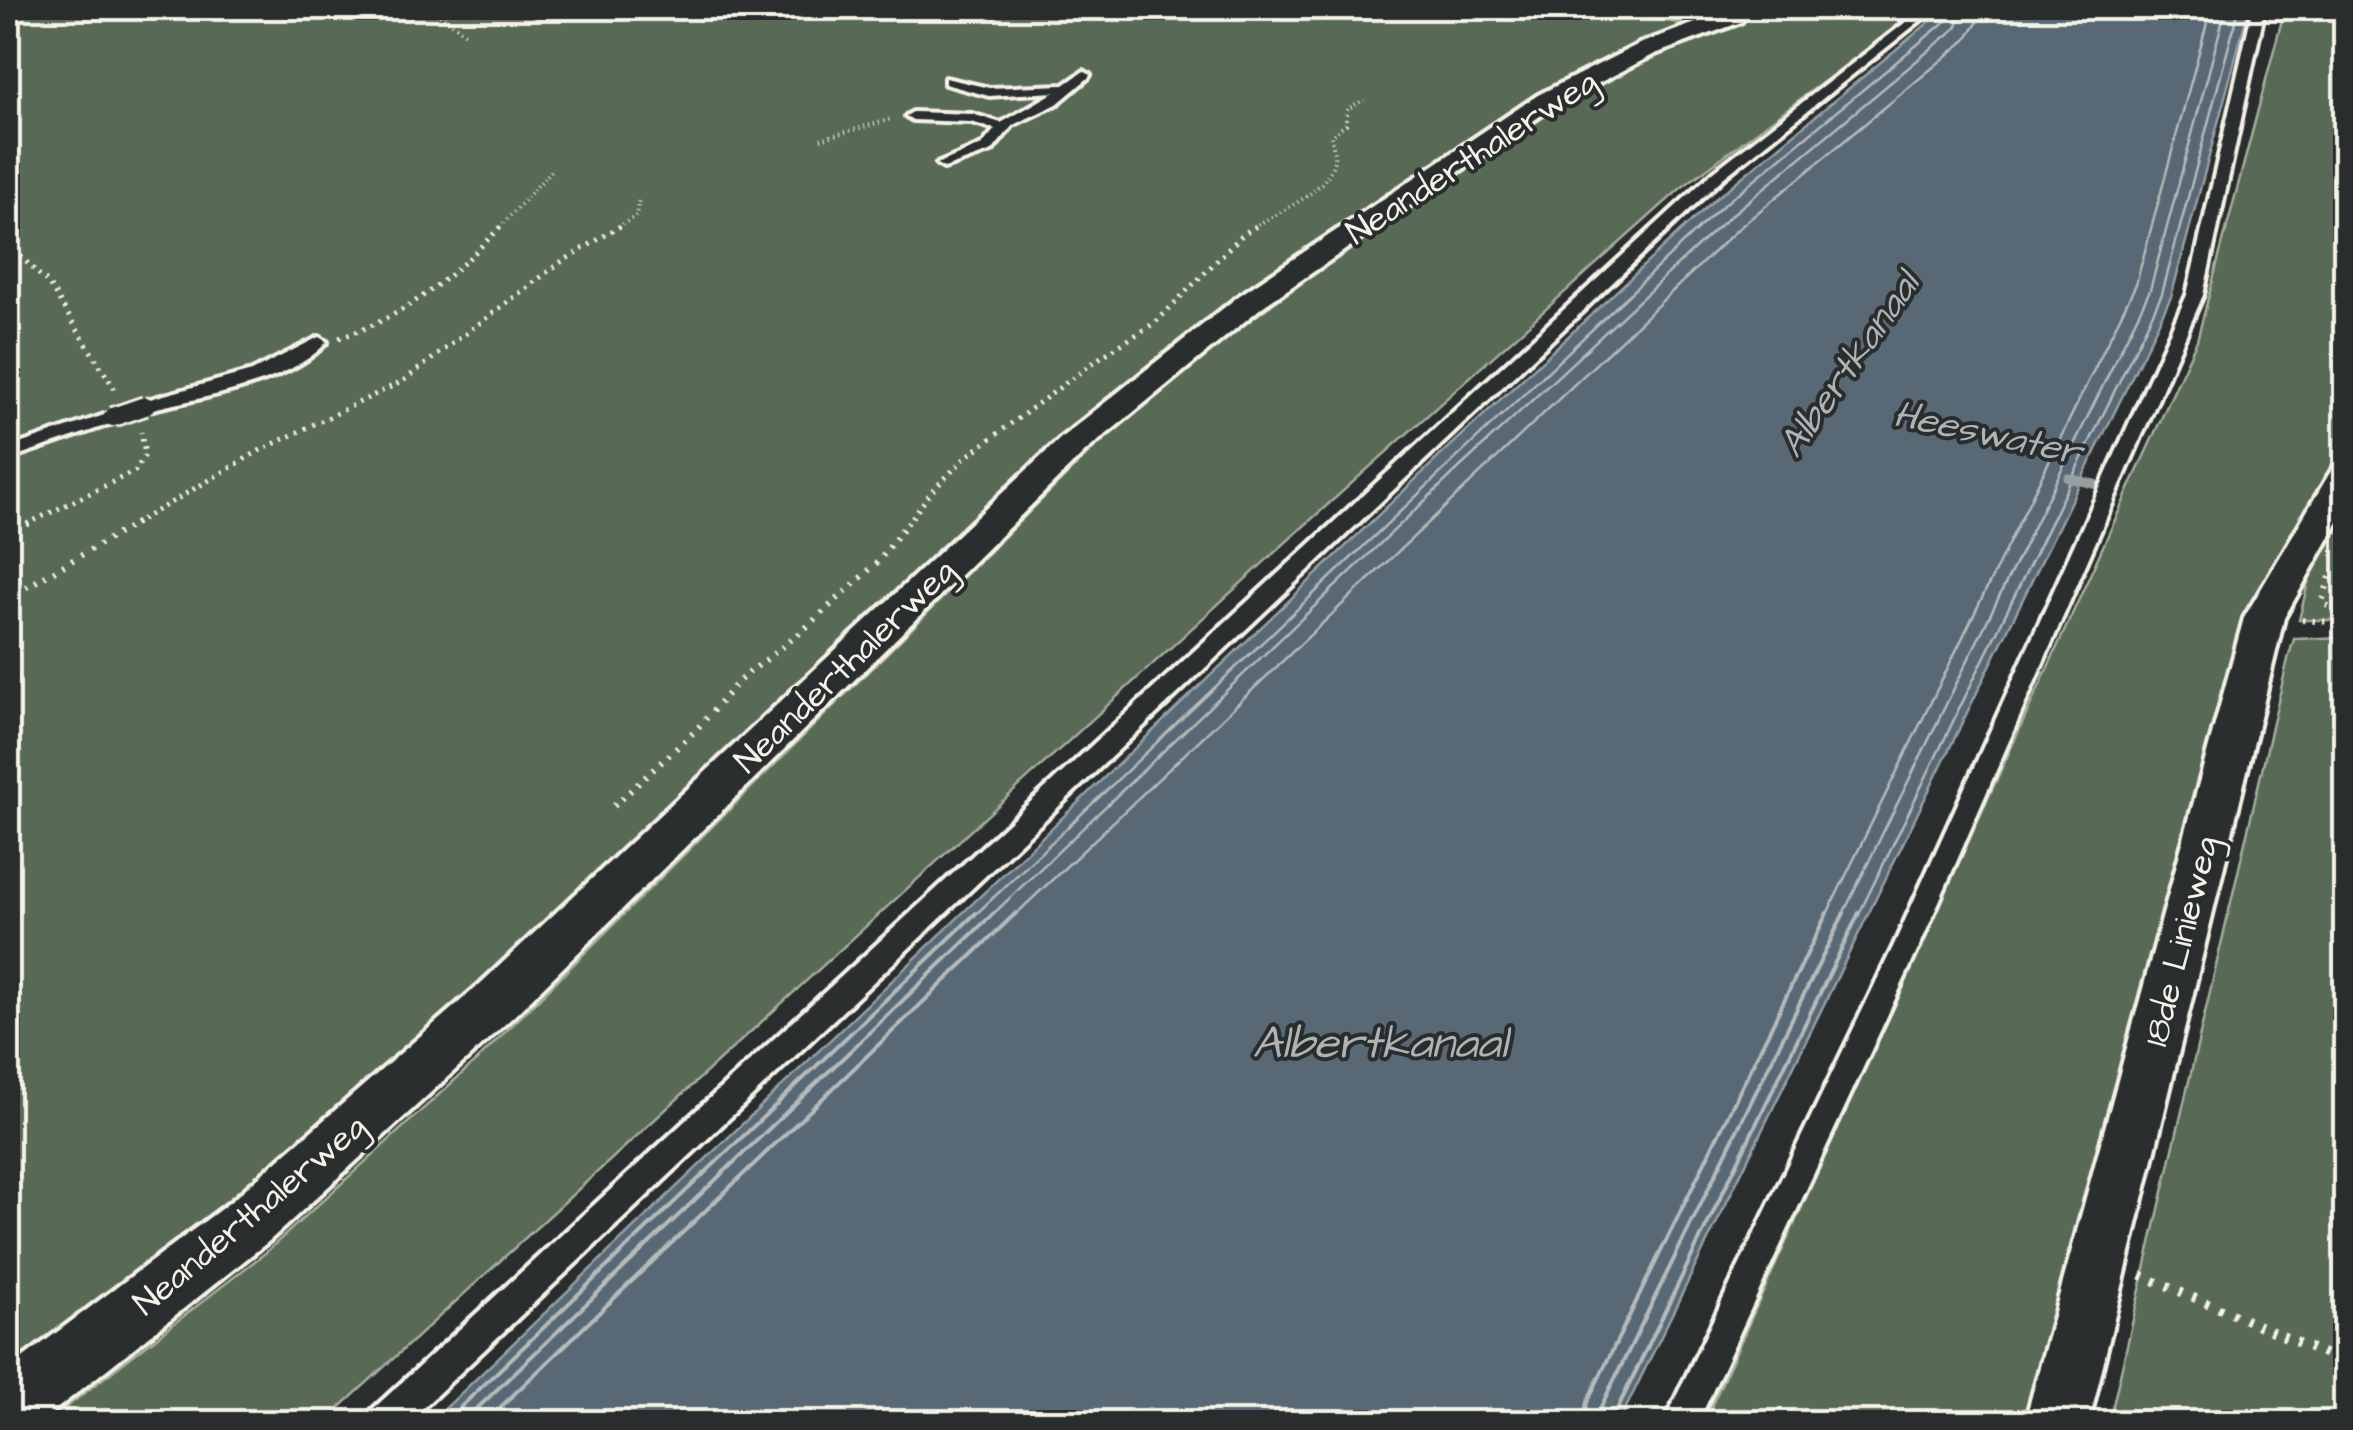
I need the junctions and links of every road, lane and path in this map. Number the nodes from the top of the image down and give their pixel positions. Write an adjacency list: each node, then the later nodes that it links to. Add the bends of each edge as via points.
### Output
1 (432, 8): 5 (path)
2 (1740, 8): 25 (street, Neanderthalerweg, via 1733,17 1646,49 1547,100 1251,301 1074,444 498,999 249,1222)
3 (1930, 8): 26 (lane, via 1718,175)
4 (2259, 8): 27 (lane, via 2195,296 1907,945)
5 (466, 33)
6 (949, 80): 7 (lane)
7 (1000, 93): 10 (lane); 10 (lane, via 1079,81)
8 (1364, 100): 22 (path, via 1346,110 1346,124 1331,136 1328,174 1310,193 1243,234 1156,322 966,457 878,562 740,680)
9 (913, 116): 11 (lane, via 972,118); 12 (path)
10 (1018, 116): 11 (lane)
11 (1001, 128): 13 (lane, via 987,148)
12 (821, 139)
13 (944, 164)
14 (552, 171): 16 (path, via 429,295 370,331)
15 (639, 198): 20 (path, via 636,216 558,264 404,380 259,452)
16 (318, 342): 17 (lane, bridge, via 238,382 192,391)
17 (8, 454)
18 (2346, 476): 23 (street, 18de Linieweg, via 2264,618)
19 (2331, 574): 21 (path, via 2322,602)
20 (8, 598)
21 (2346, 618)
22 (614, 806)
23 (2099, 1256): 24 (path); 28 (street, 18de Linieweg)
24 (2346, 1363)
25 (8, 1408)
26 (384, 1422)
27 (1681, 1422)
28 (2057, 1422)

